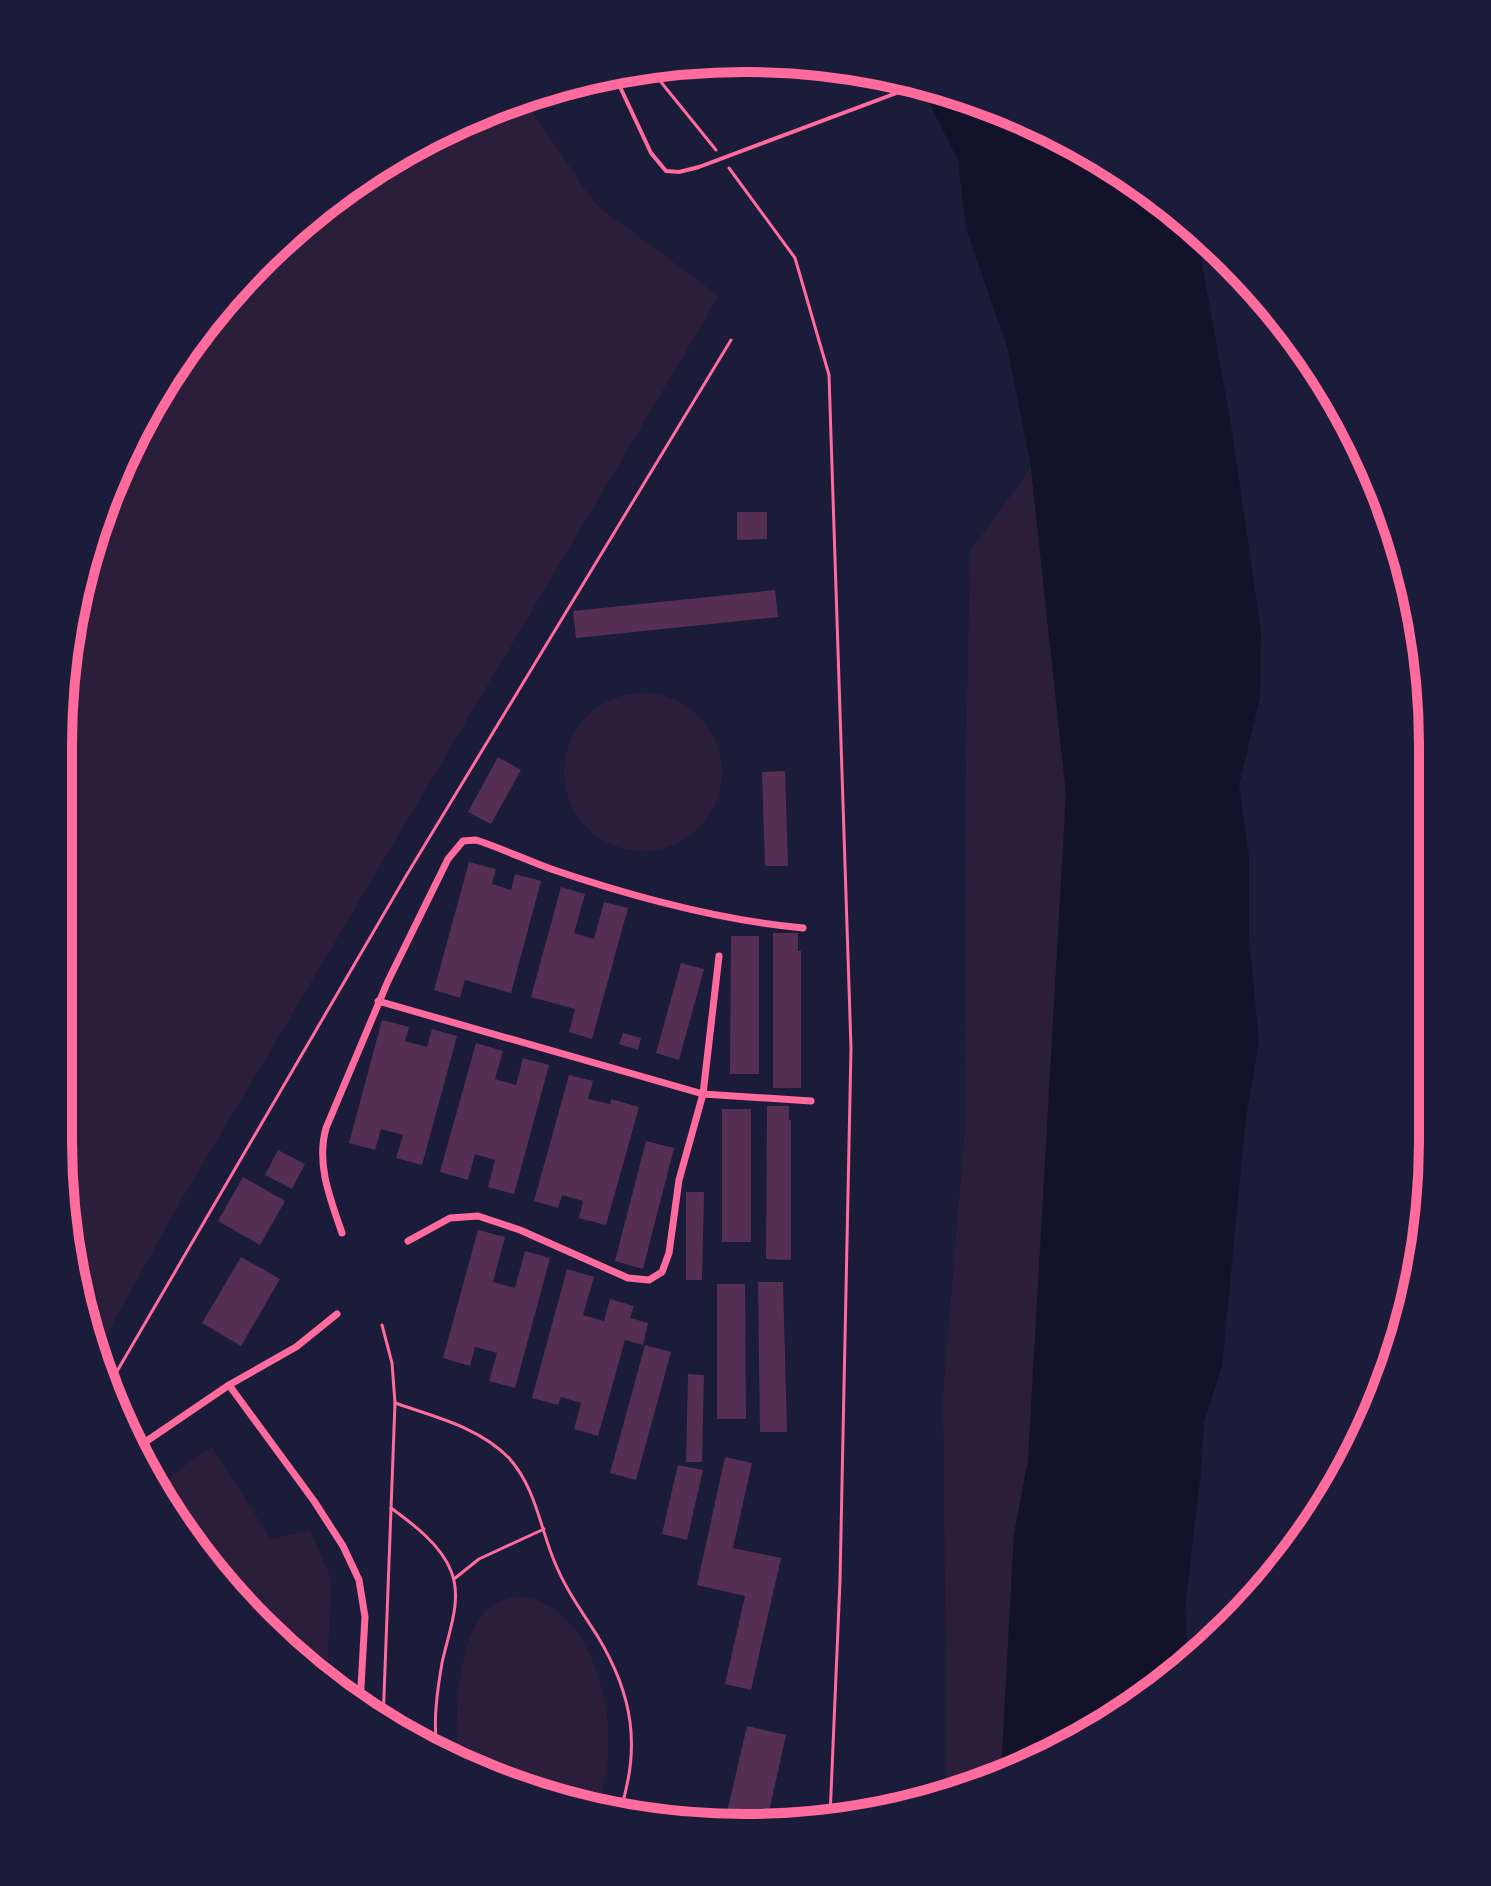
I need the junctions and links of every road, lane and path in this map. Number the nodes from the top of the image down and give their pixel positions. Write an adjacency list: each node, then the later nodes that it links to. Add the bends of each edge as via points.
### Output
1 (658, 78): 4 (path)
2 (619, 84): 3 (lane, via 651,153 666,171 699,167)
3 (902, 91)
4 (718, 153)
5 (726, 164): 27 (path, via 795,258 829,375 851,1048)
6 (731, 340): 16 (path, via 406,876)
7 (803, 928): 9 (street, via 693,911 469,840 448,859)
8 (719, 956): 10 (street)
9 (378, 1001): 10 (street); 12 (street, via 323,1139 324,1175)
10 (703, 1094): 11 (street); 13 (street, via 677,1192 667,1260 652,1279 620,1275 478,1216 450,1218)
11 (811, 1101)
12 (342, 1233)
13 (408, 1241)
14 (337, 1314): 17 (street, via 296,1347)
15 (382, 1325): 18 (path)
16 (115, 1375)
17 (229, 1385): 19 (street); 23 (street, via 314,1501 359,1580 365,1617)
18 (395, 1403): 20 (path); 21 (path, via 473,1432 498,1448 524,1480)
19 (144, 1443)
20 (391, 1508): 22 (path, via 443,1556); 24 (path)
21 (544, 1529): 22 (path, via 479,1559); 26 (path, via 564,1584 608,1654 625,1694 633,1751)
22 (454, 1579): 25 (path, via 453,1617 435,1712)
23 (361, 1693)
24 (384, 1708)
25 (436, 1739)
26 (623, 1802)
27 (830, 1808)

